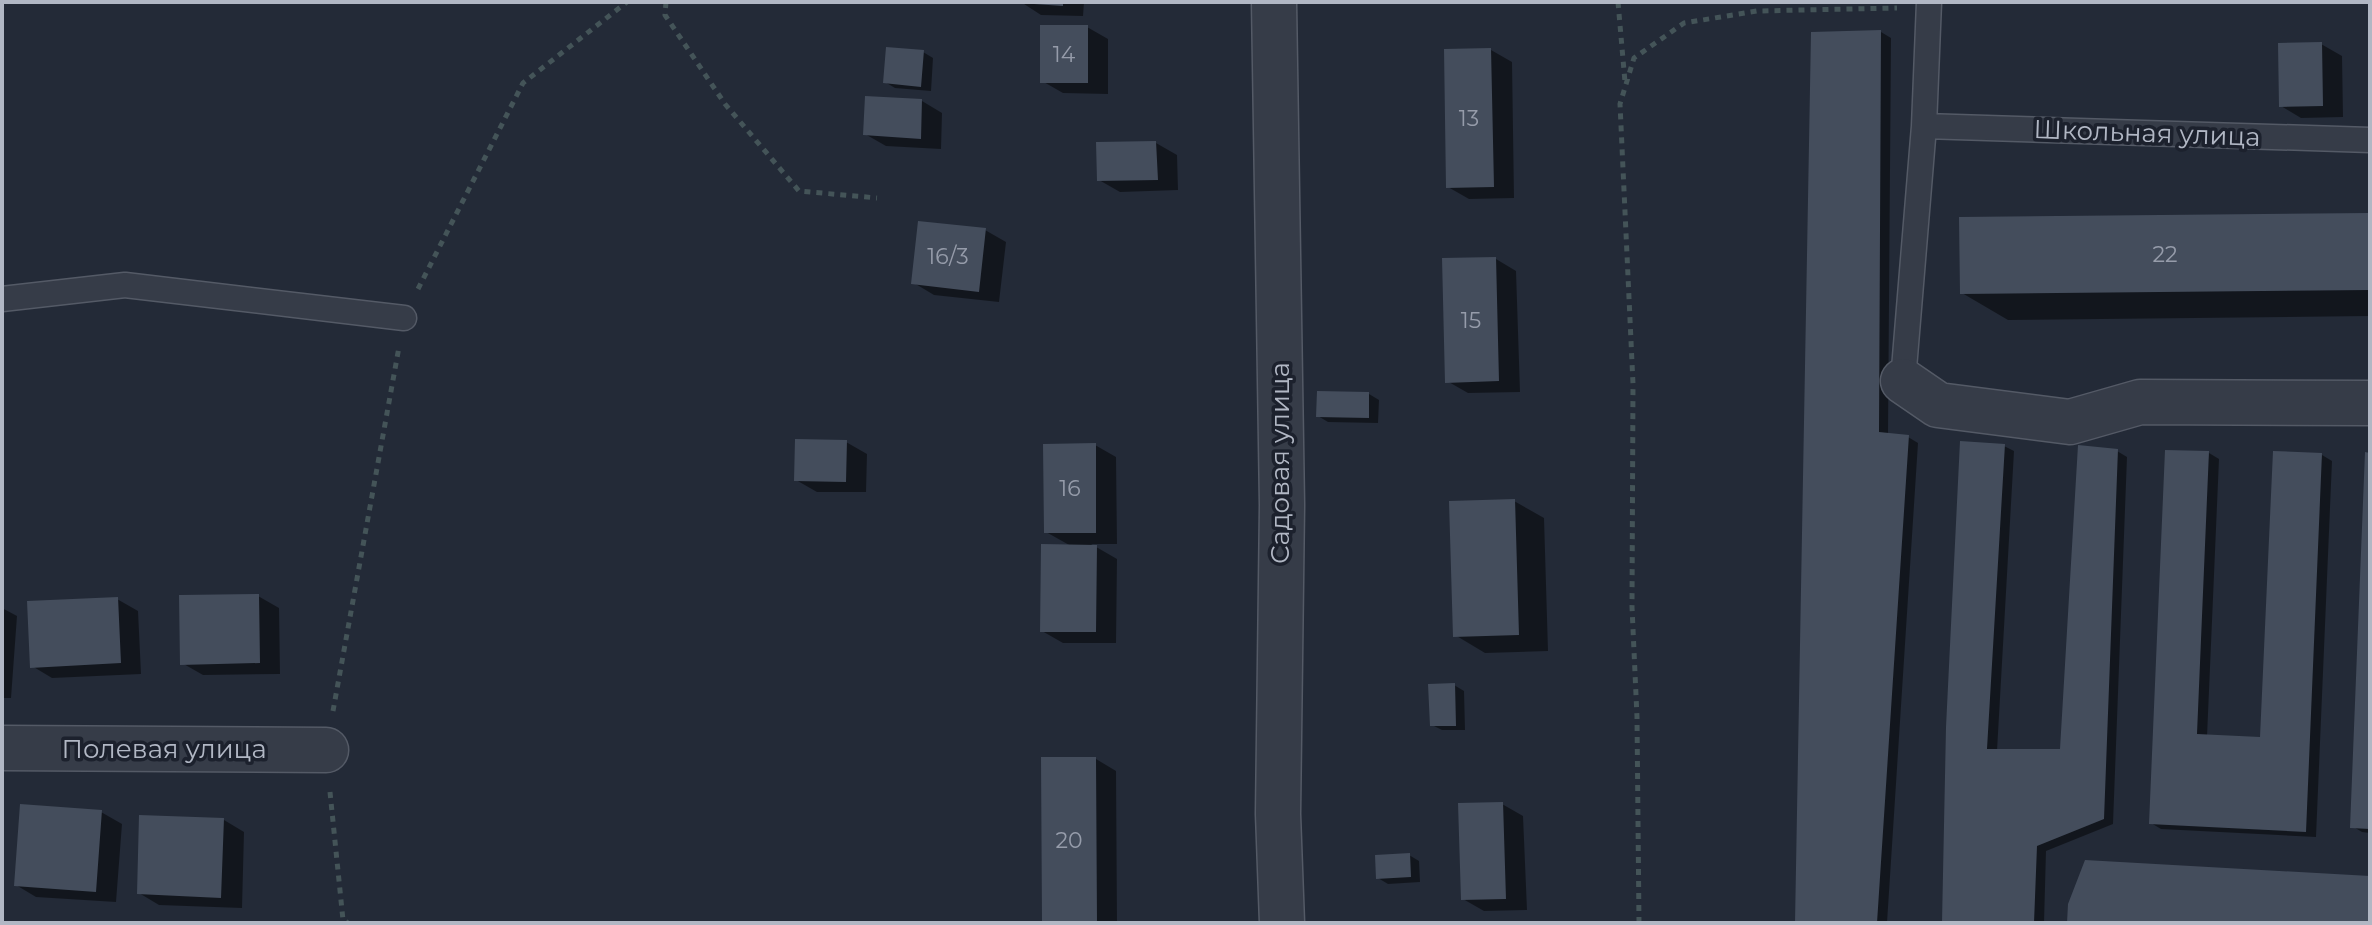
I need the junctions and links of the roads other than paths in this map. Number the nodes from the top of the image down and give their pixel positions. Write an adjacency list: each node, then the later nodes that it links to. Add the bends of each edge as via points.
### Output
1 (1274, 2): 11 (street, Садовая улица)
2 (1929, 5): 3 (lane)
3 (1924, 126): 4 (lane, Школьная улица); 7 (lane)
4 (2370, 140)
5 (2, 299): 6 (lane, via 125,285)
6 (404, 318)
7 (1903, 381): 8 (street, via 1938,405 2070,422 2140,402)
8 (2370, 403)
9 (2, 748): 10 (street, Полевая улица)
10 (326, 750)
11 (1282, 923)

